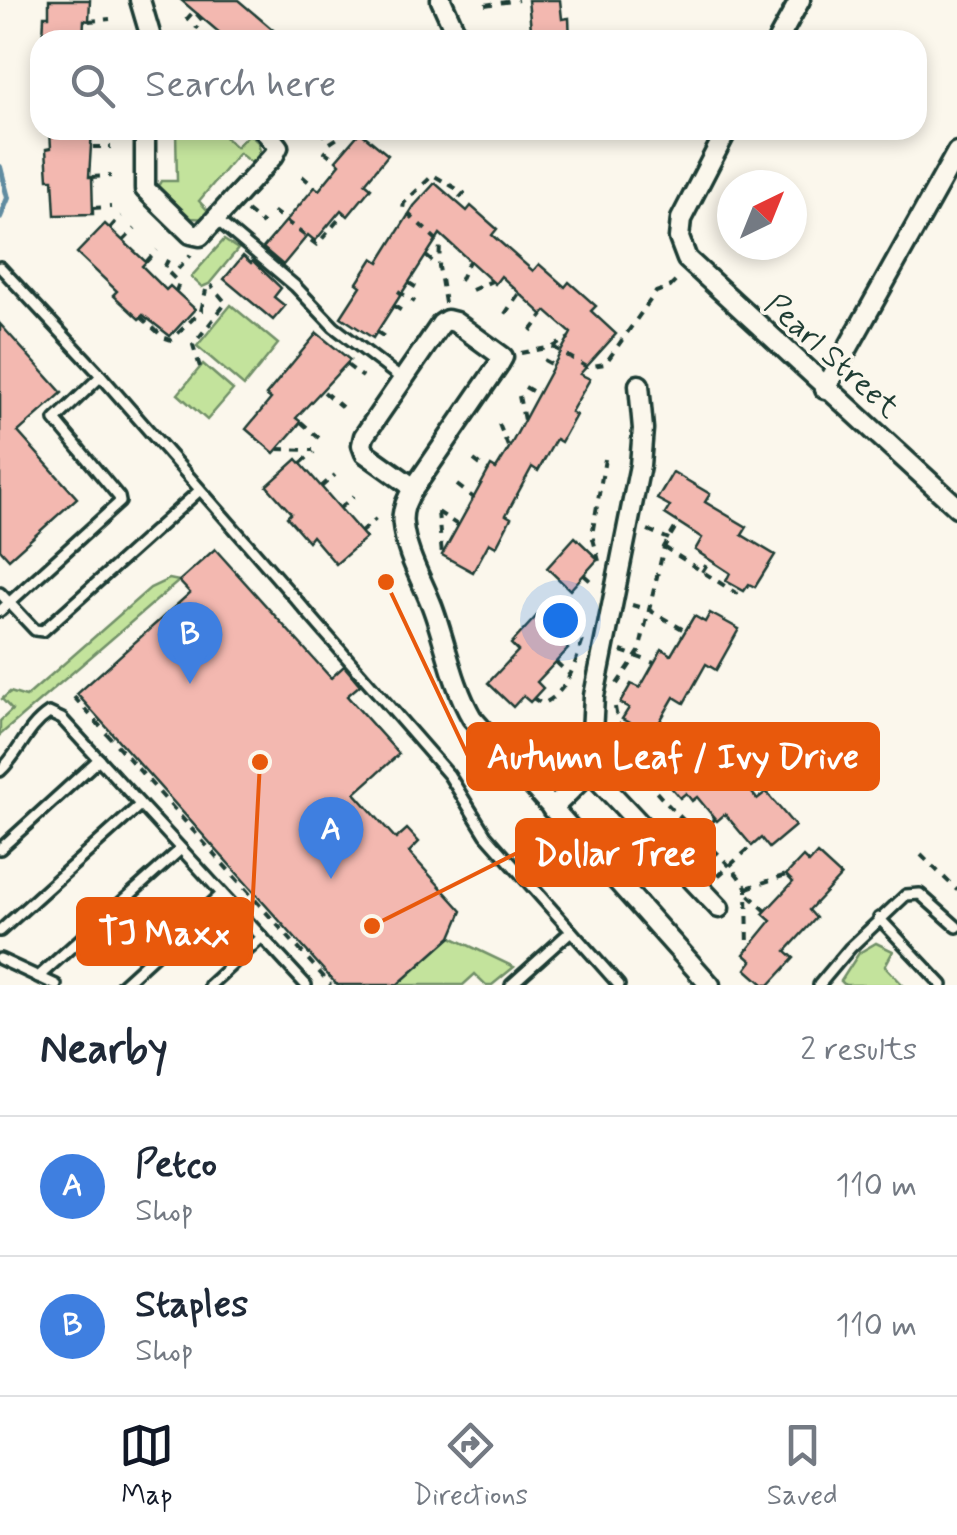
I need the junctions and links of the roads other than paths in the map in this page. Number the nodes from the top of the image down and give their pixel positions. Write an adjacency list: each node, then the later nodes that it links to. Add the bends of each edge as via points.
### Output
1 (140, 0): 4 (street)
2 (441, 0): 5 (street)
3 (800, 0): 6 (street)
4 (149, 30)
5 (454, 30)
6 (784, 30)
7 (145, 140): 11 (street, via 145,189 154,200 191,234 200,236)
8 (275, 140): 11 (street, via 278,147)
9 (721, 140): 16 (street, Pearl Street, via 686,203 683,248 699,273)
10 (957, 152): 16 (street)
11 (216, 220): 14 (lane)
12 (0, 267): 13 (lane)
13 (101, 376): 18 (lane); 21 (lane, via 55,420 120,502)
14 (403, 380): 17 (street, via 362,445); 17 (street, via 447,320 502,357)
15 (640, 384): 24 (street, via 640,465 594,696)
16 (825, 390): 19 (street, Pearl Street)
17 (414, 488): 27 (street, via 402,522 462,700)
18 (200, 490): 21 (lane, via 44,631); 35 (lane, via 449,775 486,835)
19 (957, 507)
20 (0, 594): 21 (lane)
21 (9, 603): 22 (lane)
22 (0, 611)
23 (98, 759): 25 (lane, via 62,719 48,713); 26 (lane); 28 (lane)
24 (590, 771): 27 (street); 31 (street)
25 (0, 772)
26 (140, 805): 29 (lane); 34 (lane)
27 (552, 809): 46 (street)
28 (0, 849)
29 (182, 849): 30 (lane); 38 (lane)
30 (222, 894): 36 (lane); 42 (lane)
31 (719, 908)
32 (879, 918): 33 (lane, via 913,892); 40 (lane); 47 (lane)
33 (957, 927)
34 (0, 931)
35 (571, 932): 44 (lane); 45 (lane)
36 (262, 936): 39 (lane); 43 (lane)
37 (0, 959): 38 (lane)
38 (38, 976): 41 (lane)
39 (302, 983)
40 (824, 983)
41 (56, 985)
42 (122, 985)
43 (210, 985)
44 (511, 985)
45 (618, 985)
46 (710, 985)
47 (942, 985)

